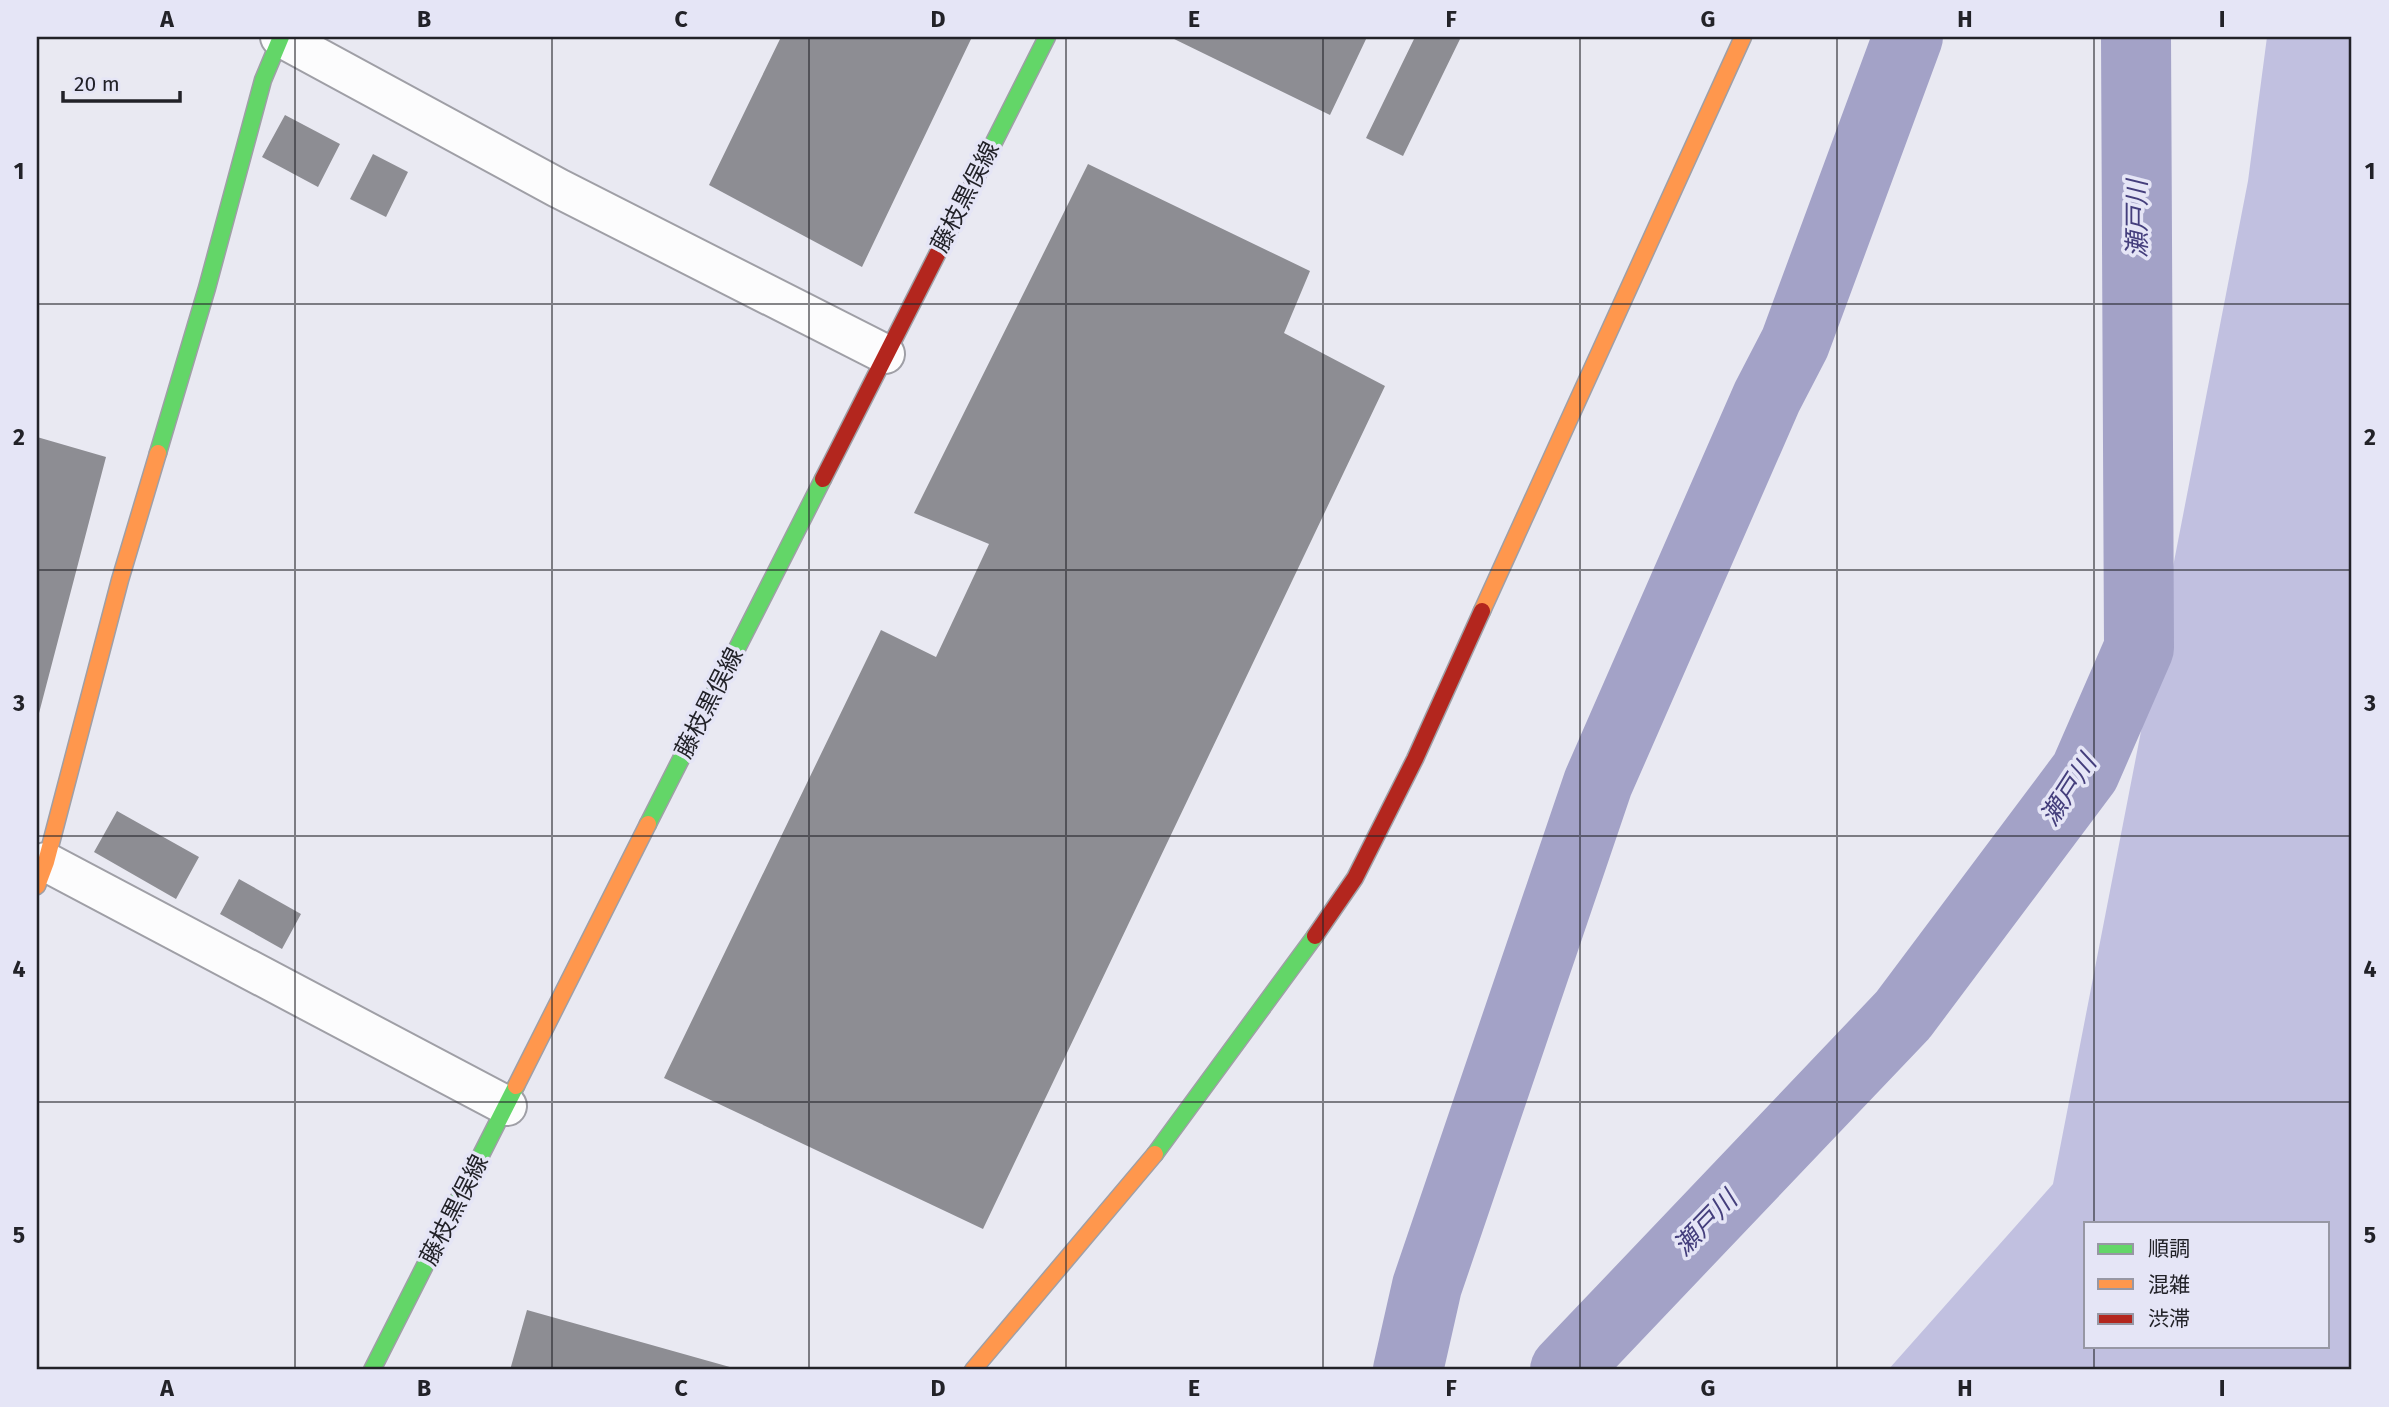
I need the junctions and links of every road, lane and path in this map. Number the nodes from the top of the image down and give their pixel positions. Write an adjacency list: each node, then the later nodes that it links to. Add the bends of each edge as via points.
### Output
1 (280, 37): 4 (street, via 558,188); 5 (street, via 263,80 120,580)
2 (1047, 37): 4 (street, 藤枝黒俣線)
3 (1743, 37): 8 (street, via 1415,758 1355,878 1167,1140)
4 (885, 354): 6 (street, 藤枝黒俣線)
5 (41, 874): 6 (street)
6 (507, 1106): 7 (street, 藤枝黒俣線)
7 (372, 1370)
8 (973, 1370)

